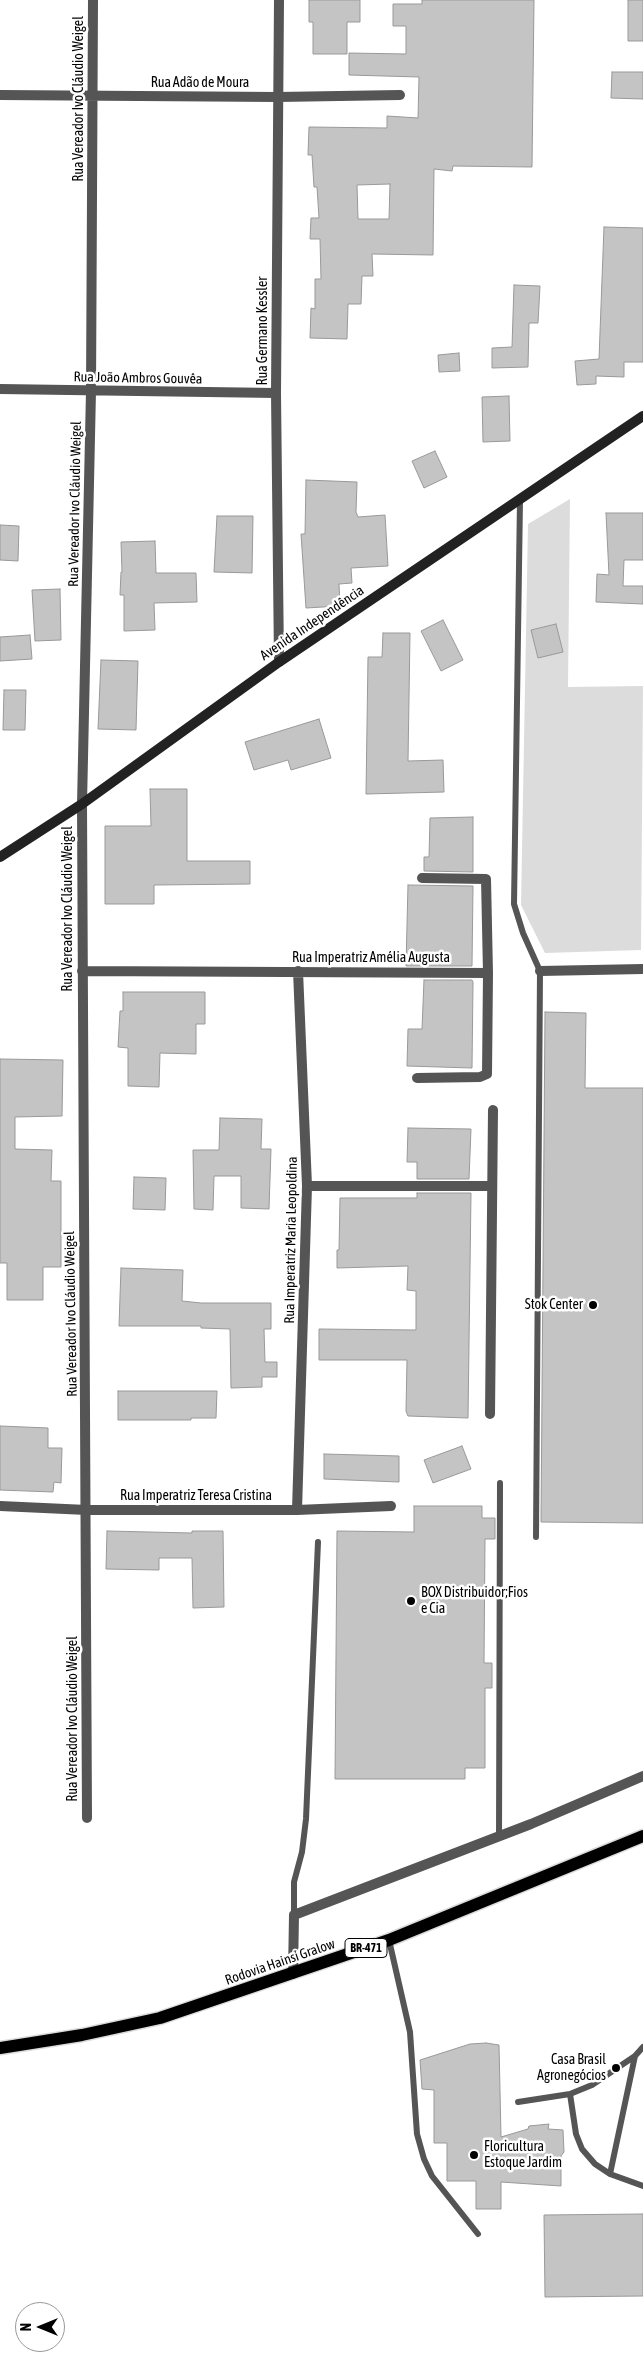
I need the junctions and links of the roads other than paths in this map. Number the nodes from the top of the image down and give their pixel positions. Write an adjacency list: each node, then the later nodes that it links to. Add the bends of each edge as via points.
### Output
1 (94, 0): 5 (street, Rua Vereador Ivo Cláudio Weigel)
2 (279, 0): 6 (street, Rua Germano Kessler)
3 (0, 95): 5 (street, Rua Adão de Moura)
4 (400, 95): 6 (street, Rua Adão de Moura)
5 (93, 97): 6 (street, Rua Adão de Moura); 8 (street, Rua Vereador Ivo Cláudio Weigel)
6 (278, 97): 9 (street, Rua Germano Kessler)
7 (0, 389): 8 (street, Rua João Ambros Gouvêa)
8 (92, 391): 9 (street, Rua João Ambros Gouvêa); 13 (street, Rua Vereador Ivo Cláudio Weigel)
9 (276, 393): 12 (street, Rua Germano Kessler)
10 (643, 416): 11 (main road, Avenida Independência)
11 (520, 500): 12 (main road, Avenida Independência); 19 (lane, via 514,904)
12 (279, 662): 13 (main road, Avenida Independência)
13 (82, 804): 14 (main road, Avenida Independência); 17 (street, Rua Vereador Ivo Cláudio Weigel)
14 (0, 857)
15 (422, 878): 20 (street, via 486,879)
16 (643, 969): 19 (street)
17 (82, 971): 18 (street, Rua Imperatriz Amélia Augusta); 29 (street, Rua Vereador Ivo Cláudio Weigel)
18 (298, 971): 20 (street, Rua Imperatriz Amélia Augusta); 23 (street, Rua Imperatriz Maria Leopoldina)
19 (540, 971): 31 (lane)
20 (488, 973): 21 (street, via 487,1074 480,1077)
21 (417, 1078)
22 (493, 1110): 24 (street)
23 (308, 1186): 24 (street); 30 (street, Rua Imperatriz Maria Leopoldina)
24 (491, 1186): 25 (street)
25 (490, 1414)
26 (500, 1483): 36 (lane)
27 (0, 1506): 29 (street, Rua Imperatriz Teresa Cristina)
28 (391, 1506): 30 (street, Rua Imperatriz Teresa Cristina)
29 (87, 1510): 30 (street, Rua Imperatriz Teresa Cristina); 34 (street, Rua Vereador Ivo Cláudio Weigel)
30 (298, 1510)
31 (536, 1537)
32 (318, 1542): 37 (lane, via 306,1819 294,1882)
33 (643, 1776): 36 (street)
34 (87, 1818)
35 (643, 1836): 38 (main road, Rodovia Hainsi Gralow / BR-471)
36 (499, 1837): 37 (street)
37 (294, 1915): 39 (street)
38 (388, 1940): 39 (main road, Rodovia Hainsi Gralow / BR-471); 47 (lane, via 410,2032 416,2126 424,2159 432,2176)
39 (293, 1974): 41 (main road, Rodovia Hainsi Gralow / BR-471, via 160,2018)
40 (643, 2047): 42 (lane)
41 (0, 2048)
42 (635, 2056): 43 (lane, via 592,2085); 45 (lane)
43 (570, 2094): 44 (lane); 45 (lane, via 576,2134 582,2149 595,2164)
44 (518, 2102)
45 (610, 2174): 46 (lane)
46 (643, 2186)
47 (478, 2234)

